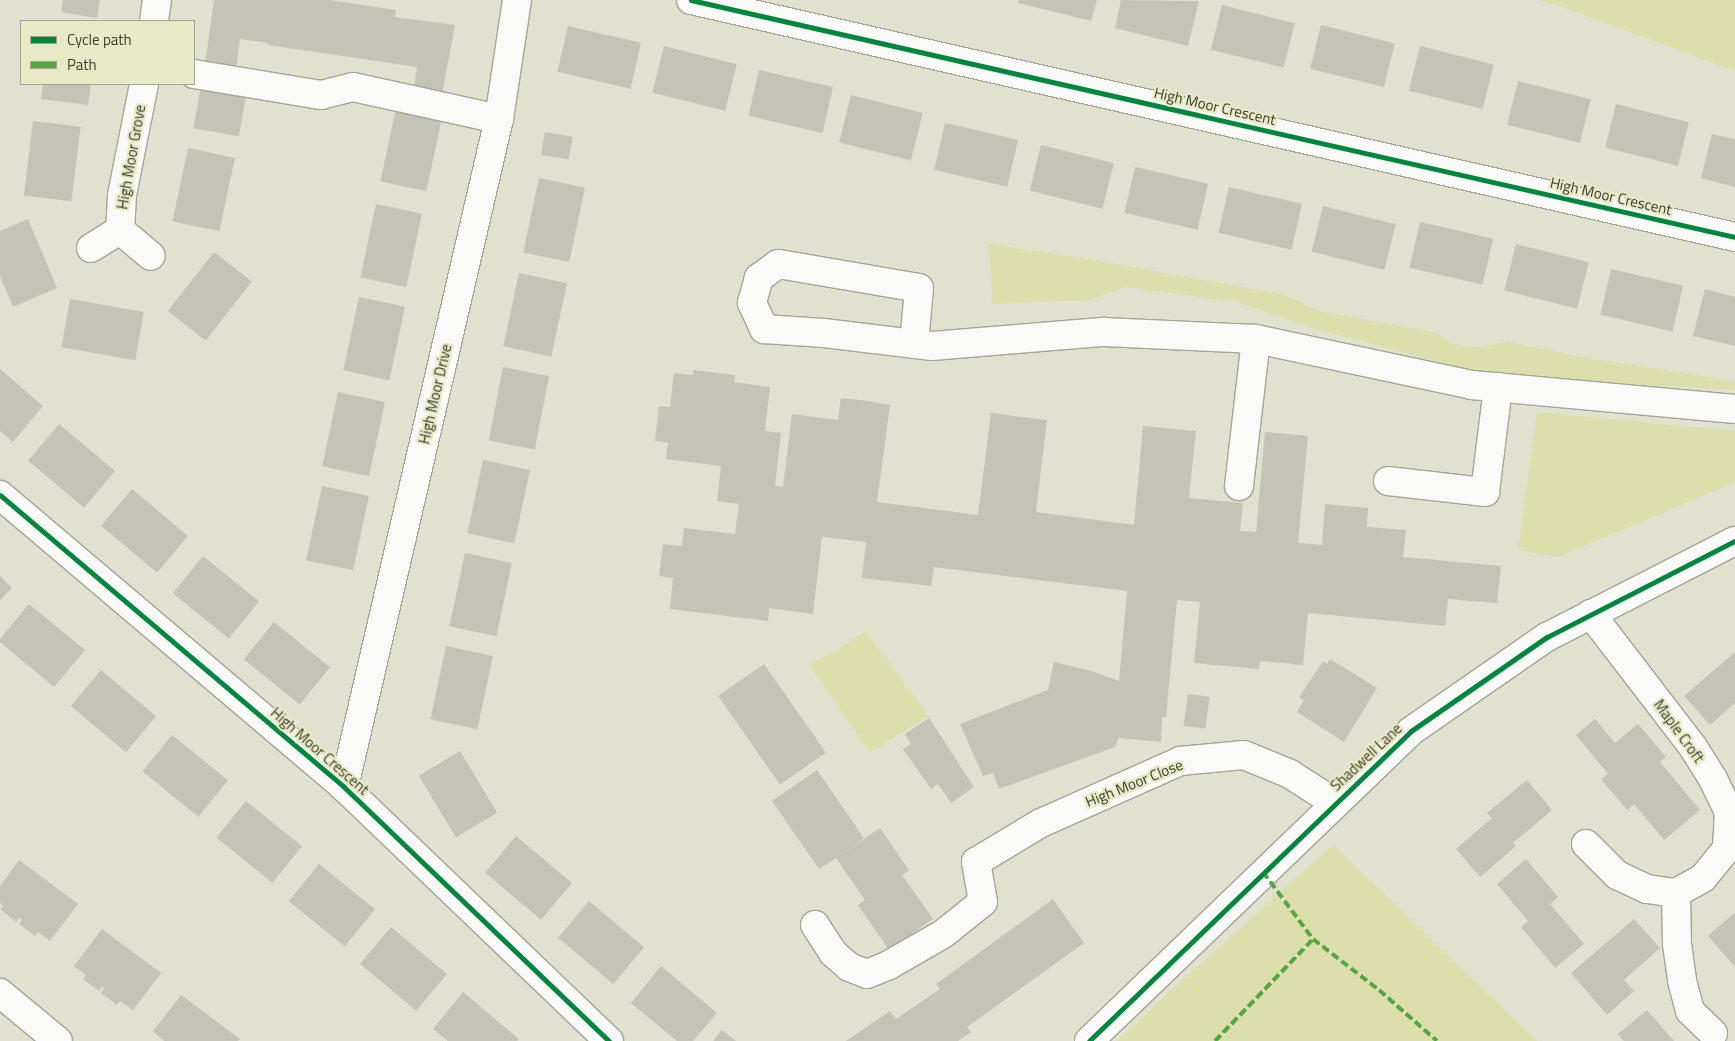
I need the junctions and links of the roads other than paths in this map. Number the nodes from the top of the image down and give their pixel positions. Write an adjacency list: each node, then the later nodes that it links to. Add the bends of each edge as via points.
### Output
1 (157, 0): 4 (street)
2 (518, 0): 7 (street, High Moor Drive)
3 (690, 0): 9 (street, High Moor Crescent)
4 (154, 20)
5 (195, 74): 7 (street, via 322,95 353,88)
6 (144, 85): 8 (street, High Moor Grove, via 122,195)
7 (499, 119): 21 (street, High Moor Drive)
8 (120, 230): 10 (street, High Moor Grove); 11 (street, High Moor Grove)
9 (1735, 237)
10 (90, 248)
11 (150, 256)
12 (1256, 339): 13 (street, via 1104,332 932,346); 14 (street); 17 (street)
13 (914, 344): 13 (street, via 764,329 752,303 759,278 778,264 919,288)
14 (1498, 387): 15 (street); 16 (street, via 1485,492)
15 (1735, 409)
16 (1388, 481)
17 (1239, 486)
18 (0, 495): 21 (street, High Moor Crescent)
19 (1735, 541): 20 (street, Shadwell Lane)
20 (1592, 614): 22 (street, Shadwell Lane, via 1547,637 1411,731); 24 (street, Maple Croft, via 1714,779 1729,812)
21 (344, 787): 30 (street, High Moor Crescent)
22 (1335, 803): 26 (street, High Moor Close, via 1290,774 1244,755 1180,761 1041,823 976,862 983,902 943,934 890,965 867,974 849,967 833,953); 31 (street, Shadwell Lane)
23 (1586, 844): 25 (street, via 1617,875 1646,889)
24 (1726, 863): 25 (street, Maple Croft)
25 (1676, 893): 28 (street, via 1682,981 1690,1011)
26 (815, 925)
27 (0, 993): 29 (street)
28 (1713, 1033)
29 (58, 1041)
30 (609, 1041)
31 (1089, 1041)

